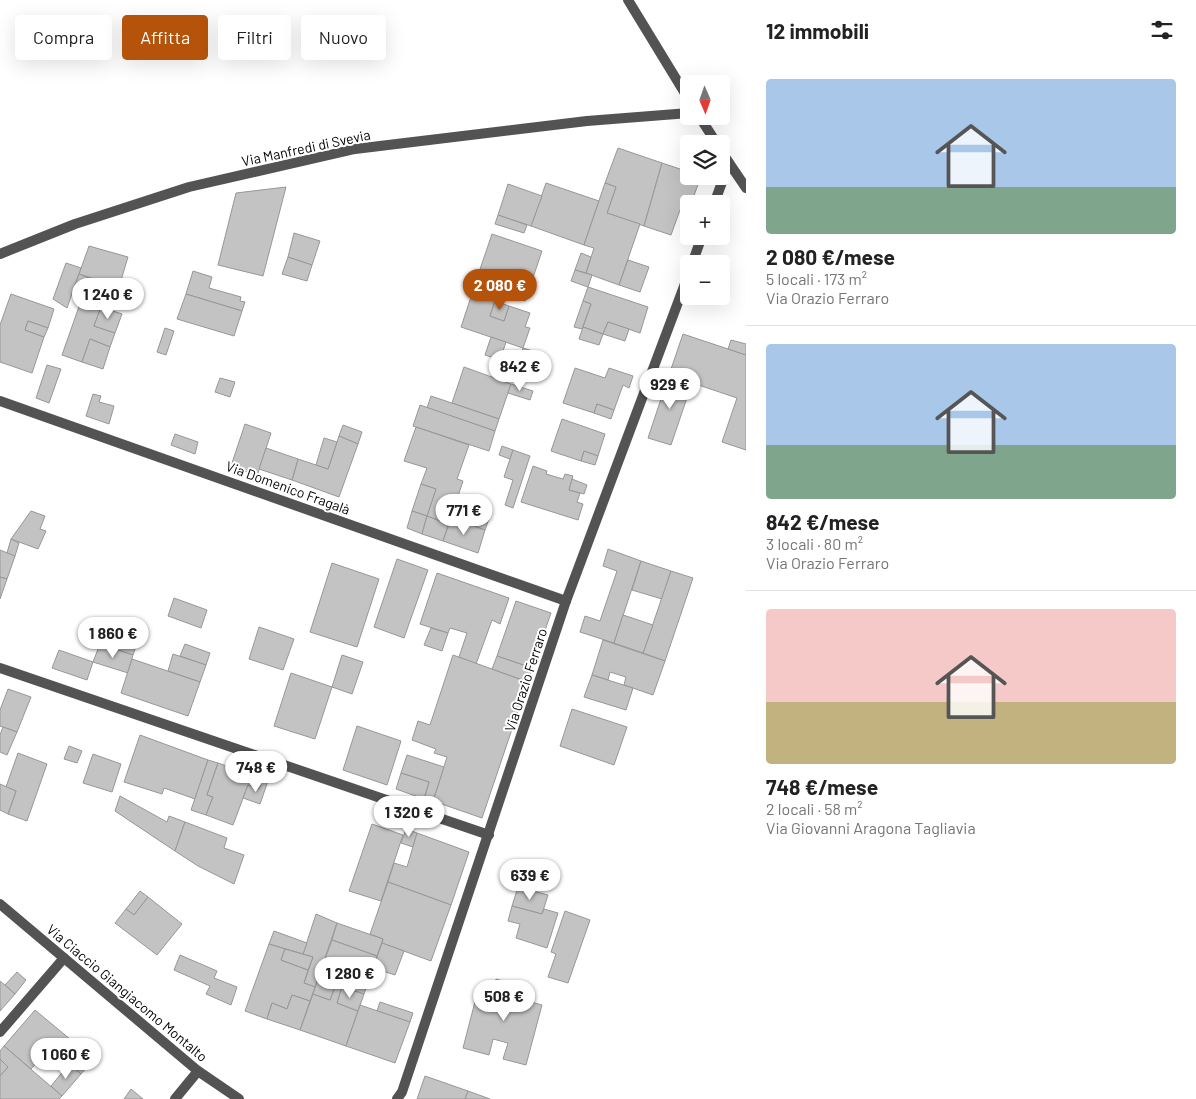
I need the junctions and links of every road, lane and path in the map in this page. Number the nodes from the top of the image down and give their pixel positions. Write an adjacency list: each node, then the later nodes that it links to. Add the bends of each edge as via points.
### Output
1 (628, 0): 2 (street)
2 (680, 85)
3 (680, 114): 6 (street, Via Manfredi di Svevia, via 587,121 355,149 189,188 75,224)
4 (730, 164): 5 (street)
5 (746, 188)
6 (0, 254)
7 (680, 297): 9 (street, Via Orazio Ferraro)
8 (0, 401): 9 (street, Via Domenico Fragalà)
9 (566, 601): 11 (street, Via Orazio Ferraro)
10 (0, 668): 11 (street)
11 (488, 835): 18 (street, Via Orazio Ferraro)
12 (0, 904): 13 (street, Via Ciaccio Giangiacomo Montalto)
13 (64, 958): 14 (street); 15 (street, Via Ciaccio Giangiacomo Montalto)
14 (0, 1032)
15 (198, 1071): 16 (street); 17 (street, Via Ciaccio Giangiacomo Montalto)
16 (175, 1099)
17 (239, 1099)
18 (397, 1099)

